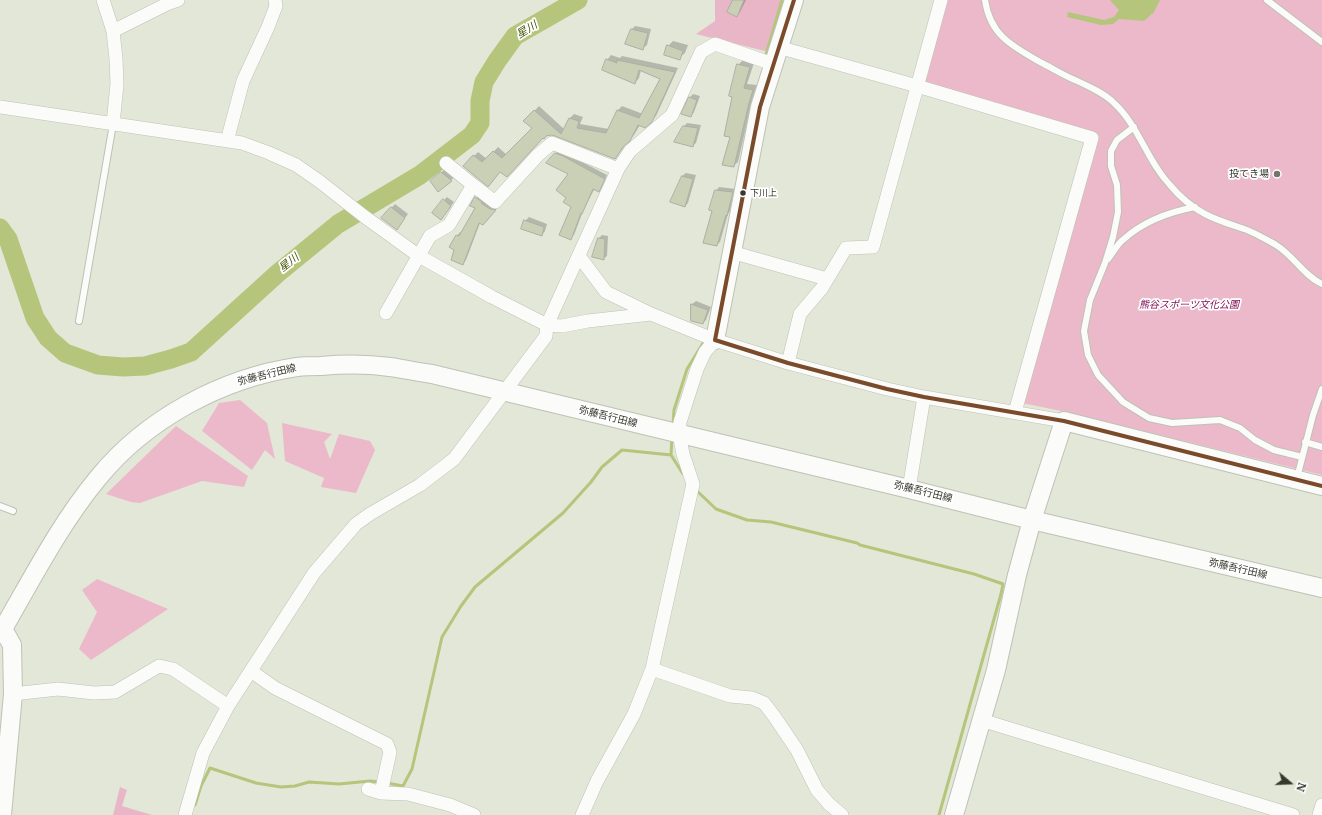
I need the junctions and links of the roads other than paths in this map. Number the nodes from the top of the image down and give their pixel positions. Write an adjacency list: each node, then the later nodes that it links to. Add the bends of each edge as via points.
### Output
1 (103, 0): 8 (street)
2 (178, 0): 8 (street)
3 (274, 0): 15 (street, via 276,6 243,81)
4 (794, 0): 10 (main road)
5 (941, 0): 11 (street)
6 (985, 0): 14 (lane, via 987,12 1002,38 1013,47 1114,103)
7 (1268, 0): 9 (lane)
8 (113, 31): 13 (street, via 117,84)
9 (1322, 42)
10 (776, 55): 11 (street); 17 (street, via 715,44 701,52 672,115 630,151); 20 (main road, via 760,107)
11 (917, 86): 24 (street, via 873,246 846,248); 35 (street, via 1092,138)
12 (0, 107): 13 (street)
13 (113, 124): 15 (street); 28 (lane)
14 (1134, 127): 19 (lane, via 1159,172 1169,185); 23 (lane, via 1117,140 1111,150 1111,166 1117,185 1118,212)
15 (227, 141): 21 (street, via 242,143 296,165)
16 (446, 163): 18 (street)
17 (618, 169): 18 (street, via 552,143 495,202); 22 (street)
18 (473, 185): 21 (street, via 449,225 430,236)
19 (1195, 208): 23 (lane, via 1175,211 1140,227 1122,240); 25 (lane, via 1278,246 1308,275)
20 (731, 252): 24 (street); 30 (main road)
21 (419, 256): 26 (street); 29 (street)
22 (579, 256): 27 (street, via 606,292); 29 (street)
23 (1105, 263): 40 (lane, via 1090,300 1084,331 1088,355 1098,375 1123,402 1149,418 1172,423 1220,420 1240,428 1274,450)
24 (827, 279): 31 (street, via 800,314)
25 (1322, 284)
26 (386, 313)
27 (651, 314): 29 (street, via 562,326); 30 (street)
28 (79, 321)
29 (547, 325): 33 (street, via 546,336)
30 (714, 340): 31 (street); 37 (street, via 697,369 680,422)
31 (788, 363): 34 (street)
32 (1322, 388): 38 (lane)
33 (504, 392): 37 (main road, 弥藤吾行田線); 48 (main road, 弥藤吾行田線, via 432,374 390,367 332,365 297,367 261,375 190,402 157,423 98,477 66,521); 50 (street, via 454,459 420,485 356,524 314,573)
34 (924, 397): 35 (street); 43 (street)
35 (1015, 412): 36 (street)
36 (1064, 421): 41 (main road); 46 (main road)
37 (679, 434): 43 (main road, 弥藤吾行田線); 49 (street, via 693,484)
38 (1305, 442): 39 (lane); 40 (lane)
39 (1322, 446)
40 (1302, 457): 41 (lane)
41 (1296, 480): 42 (main road)
42 (1322, 486)
43 (908, 489): 46 (main road, 弥藤吾行田線)
44 (0, 506): 45 (lane)
45 (13, 511)
46 (1032, 520): 47 (main road, 弥藤吾行田線); 53 (main road, via 996,670)
47 (1322, 588)
48 (1, 629): 51 (main road, via 12,645)
49 (652, 669): 61 (street, via 634,714); 62 (street, via 730,696 752,698 764,703 796,750 817,790)
50 (251, 671): 52 (street); 56 (street, via 275,688 387,744 390,752)
51 (13, 694): 52 (street, via 58,689 94,693 115,692 159,666 173,669); 54 (main road)
52 (228, 706): 59 (street, via 203,753)
53 (981, 720): 63 (main road); 64 (street)
54 (3, 777): 58 (main road)
55 (368, 789): 56 (street)
56 (381, 793): 60 (street, via 408,794 450,805)
57 (1322, 805): 65 (street)
58 (2, 815)
59 (185, 815)
60 (474, 815)
61 (582, 815)
62 (842, 815)
63 (954, 815)
64 (1293, 815)
65 (1319, 815)

